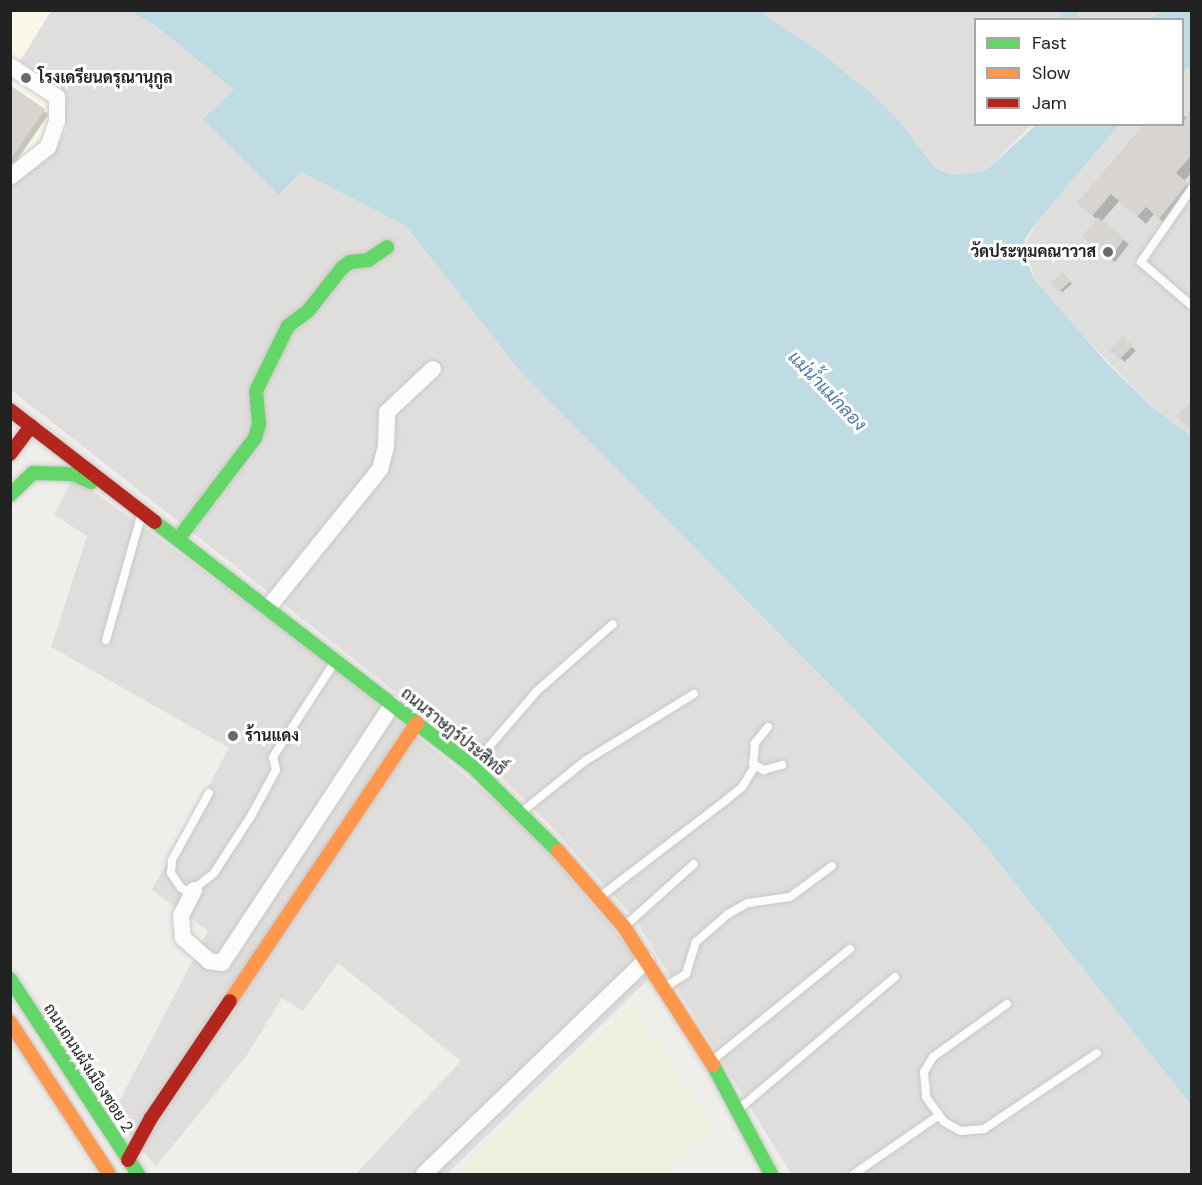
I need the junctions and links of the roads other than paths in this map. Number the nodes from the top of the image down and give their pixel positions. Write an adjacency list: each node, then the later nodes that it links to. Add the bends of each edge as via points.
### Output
1 (10, 66): 2 (street, via 57,97 57,122 48,147)
2 (10, 177)
3 (1191, 188): 5 (lane, via 1141,262)
4 (387, 247): 13 (street, via 368,260 350,262 342,268 308,311 288,326 256,391 259,424 255,438)
5 (1191, 306)
6 (433, 369): 14 (street, via 387,412 386,446 380,469)
7 (10, 410): 8 (street, ถนนราษฎร์ประสิทธิ์)
8 (31, 426): 9 (street, ถนนราษฎร์ประสิทธิ์); 10 (street)
9 (42, 449): 11 (street); 12 (street, ถนนราษฎร์ประสิทธิ์)
10 (10, 454)
11 (10, 493): 12 (street, via 33,473 73,474)
12 (142, 513): 13 (street, ถนนราษฎร์ประสิทธิ์); 16 (lane)
13 (178, 539): 14 (street, ถนนราษฎร์ประสิทธิ์)
14 (268, 608): 17 (street, ถนนราษฎร์ประสิทธิ์)
15 (613, 624): 23 (lane, via 537,691)
16 (106, 640)
17 (336, 660): 19 (street, ถนนราษฎร์ประสิทธิ์); 29 (lane, via 273,757 276,770 251,816 214,873)
18 (694, 694): 26 (lane, via 585,760)
19 (393, 704): 20 (street, ถนนราษฎร์ประสิทธิ์); 29 (street, via 222,963 209,961 183,938 181,916)
20 (417, 723): 23 (street, ถนนราษฎร์ประสิทธิ์); 43 (street)
21 (768, 728): 24 (lane, via 755,743)
22 (782, 765): 24 (lane, via 764,770)
23 (472, 766): 26 (street, ถนนราษฎร์ประสิทธิ์)
24 (755, 766): 30 (lane, via 742,787)
25 (209, 793): 29 (lane, via 172,860 171,873 181,888)
26 (522, 812): 30 (street, ถนนราษฎร์ประสิทธิ์)
27 (694, 864): 31 (lane)
28 (832, 866): 36 (lane, via 790,897 748,903 719,920 696,942 686,974)
29 (194, 890)
30 (598, 898): 31 (street, ถนนราษฎร์ประสิทธิ์)
31 (624, 927): 33 (street, ถนนราษฎร์ประสิทธิ์)
32 (850, 949): 40 (lane)
33 (646, 960): 36 (street, ถนนราษฎร์ประสิทธิ์); 46 (street)
34 (895, 976): 41 (lane)
35 (10, 979): 43 (street, ถนนถนนผังเมืองซอย 2)
36 (665, 987): 40 (street, ถนนราษฎร์ประสิทธิ์)
37 (1007, 1004): 42 (lane, via 933,1057 924,1072 926,1097)
38 (10, 1022): 44 (street)
39 (1097, 1053): 42 (lane, via 984,1129 961,1131)
40 (711, 1062): 41 (street, ถนนราษฎร์ประสิทธิ์)
41 (736, 1111): 47 (street, ถนนราษฎร์ประสิทธิ์)
42 (938, 1116): 48 (lane)
43 (125, 1155): 44 (street); 45 (street, ถนนถนนผังเมืองซอย 2)
44 (106, 1169)
45 (138, 1174)
46 (424, 1174)
47 (771, 1174)
48 (854, 1174)

